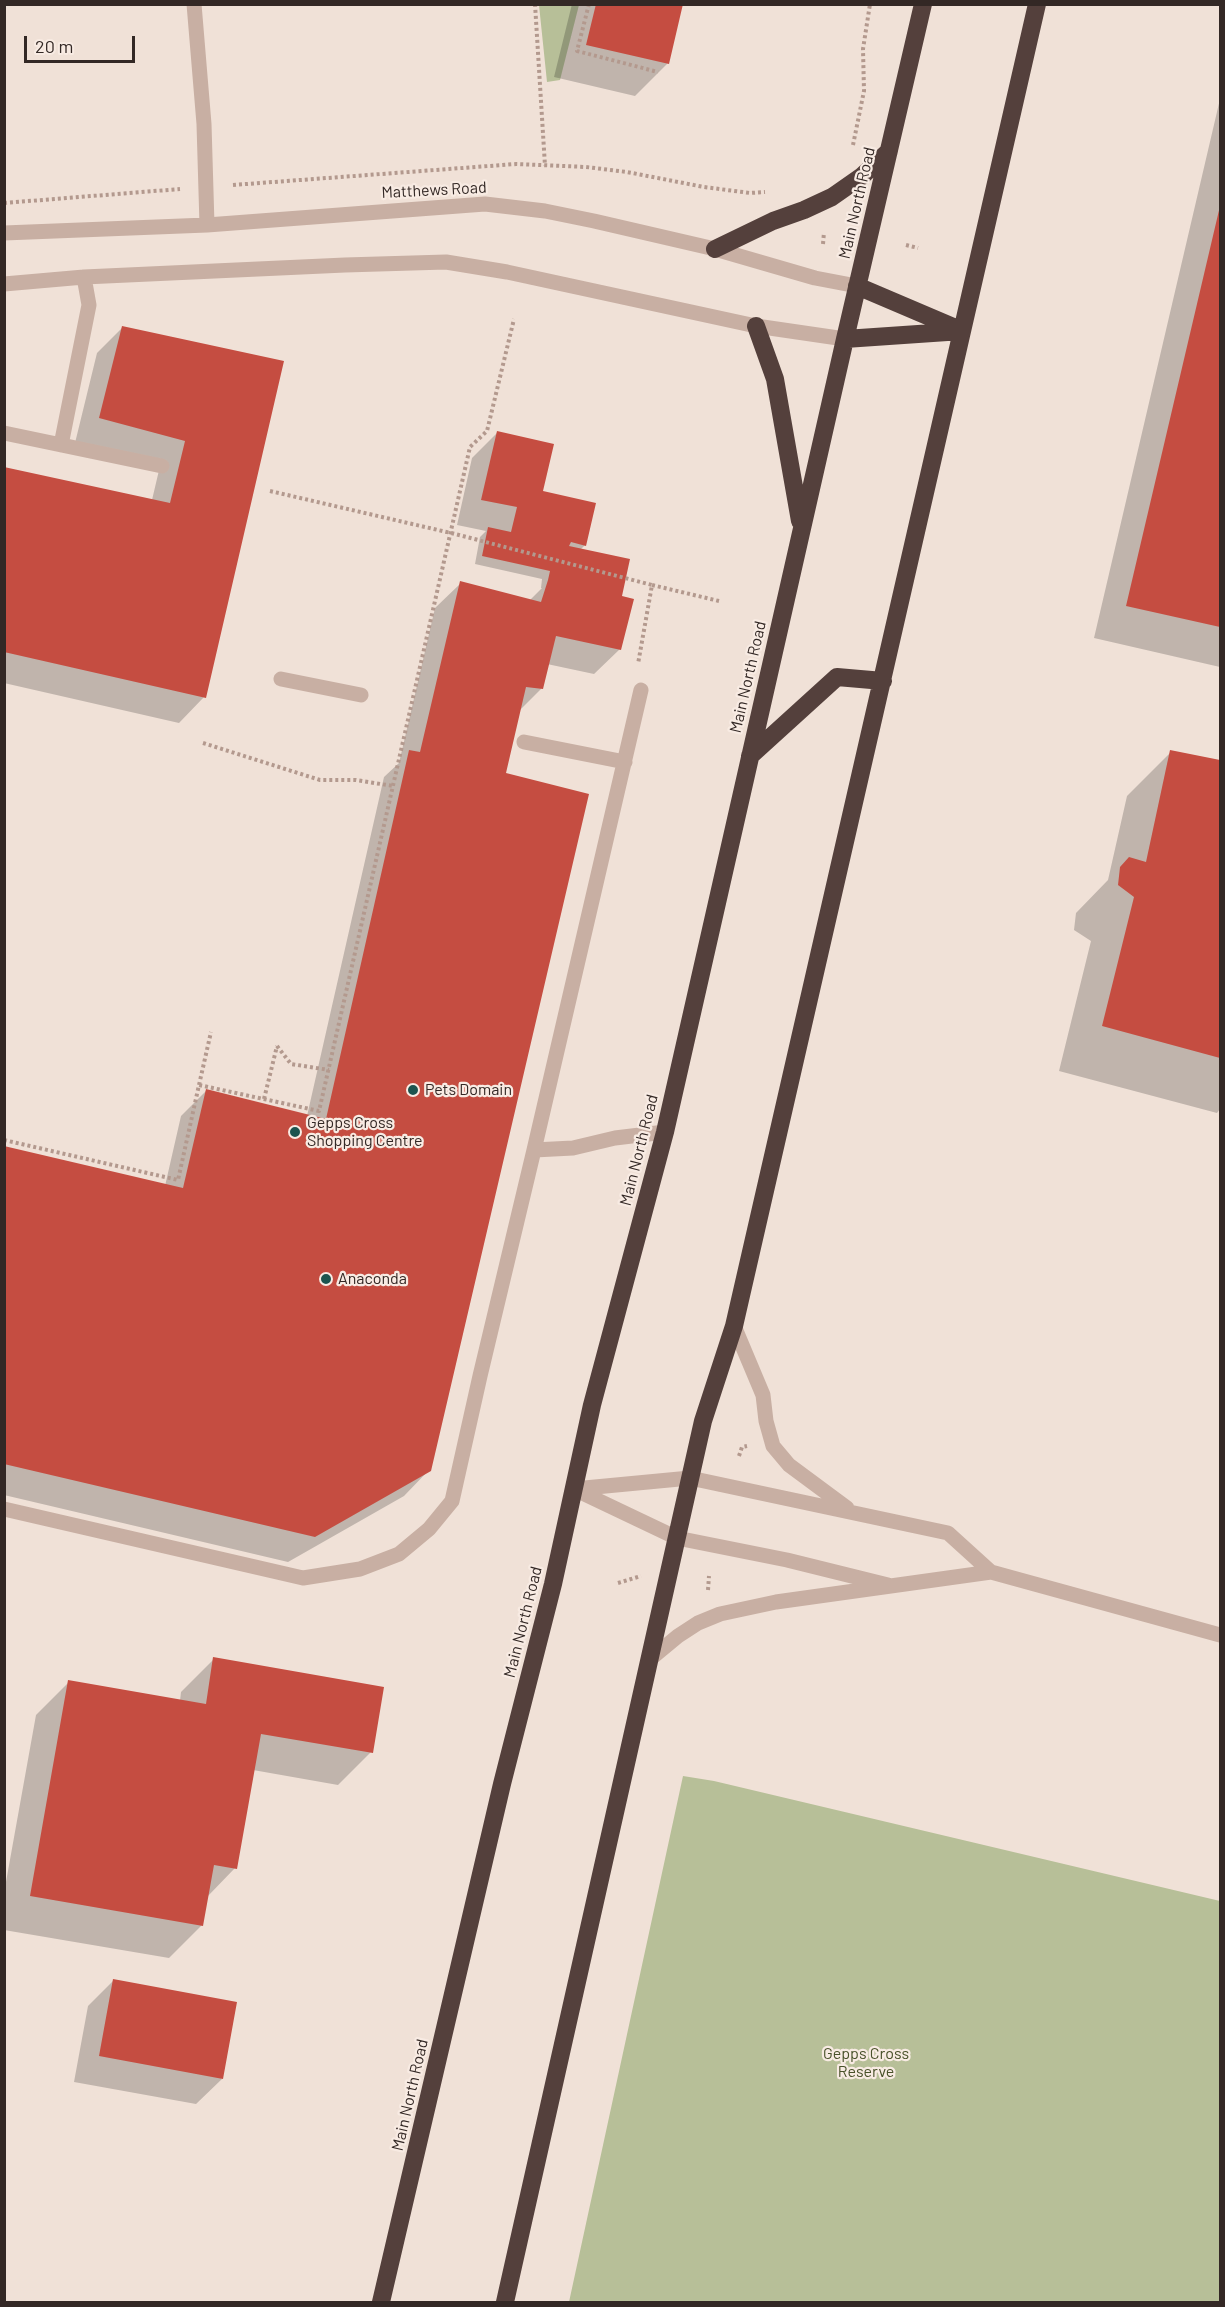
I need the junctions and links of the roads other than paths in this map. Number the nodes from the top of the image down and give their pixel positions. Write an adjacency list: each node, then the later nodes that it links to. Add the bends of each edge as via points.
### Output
1 (194, 4): 5 (street)
2 (923, 4): 4 (highway, Main North Road)
3 (1037, 4): 12 (highway)
4 (889, 151): 7 (highway, via 832,197); 10 (highway, Main North Road)
5 (207, 225): 6 (street, Matthews Road); 7 (street, Matthews Road, via 485,204 545,211)
6 (4, 233)
7 (715, 249): 10 (street, Matthews Road)
8 (84, 278): 9 (street); 11 (street, via 446,262); 15 (street, via 89,306)
9 (4, 284)
10 (857, 286): 12 (highway); 13 (highway, Main North Road)
11 (756, 326): 13 (street); 17 (highway, via 775,379)
12 (963, 331): 13 (highway); 19 (highway)
13 (845, 339): 17 (highway, Main North Road)
14 (4, 433): 15 (street)
15 (61, 445): 16 (street)
16 (162, 466)
17 (801, 529): 23 (highway, Main North Road)
18 (281, 679): 21 (street)
19 (883, 681): 23 (highway, via 837,677); 27 (highway)
20 (641, 690): 24 (street)
21 (360, 695)
22 (525, 742): 24 (street)
23 (750, 756): 25 (highway, Main North Road)
24 (625, 762): 26 (street)
25 (665, 1132): 26 (street, via 573,1148); 29 (highway, Main North Road, via 592,1405)
26 (534, 1150): 30 (street, via 452,1501 429,1529 399,1554 360,1569 303,1578)
27 (735, 1326): 28 (highway, via 703,1421); 31 (street, via 763,1395 773,1446 797,1472)
28 (690, 1478): 29 (street); 31 (street); 32 (highway)
29 (574, 1490): 32 (street); 37 (highway, Main North Road)
30 (4, 1509)
31 (852, 1511): 33 (street, via 948,1533)
32 (677, 1538): 34 (street); 36 (highway)
33 (991, 1572): 34 (street); 35 (street)
34 (896, 1587): 36 (street, via 777,1602 720,1614 698,1623)
35 (1221, 1635)
36 (649, 1660): 38 (highway)
37 (381, 2302)
38 (505, 2302)

